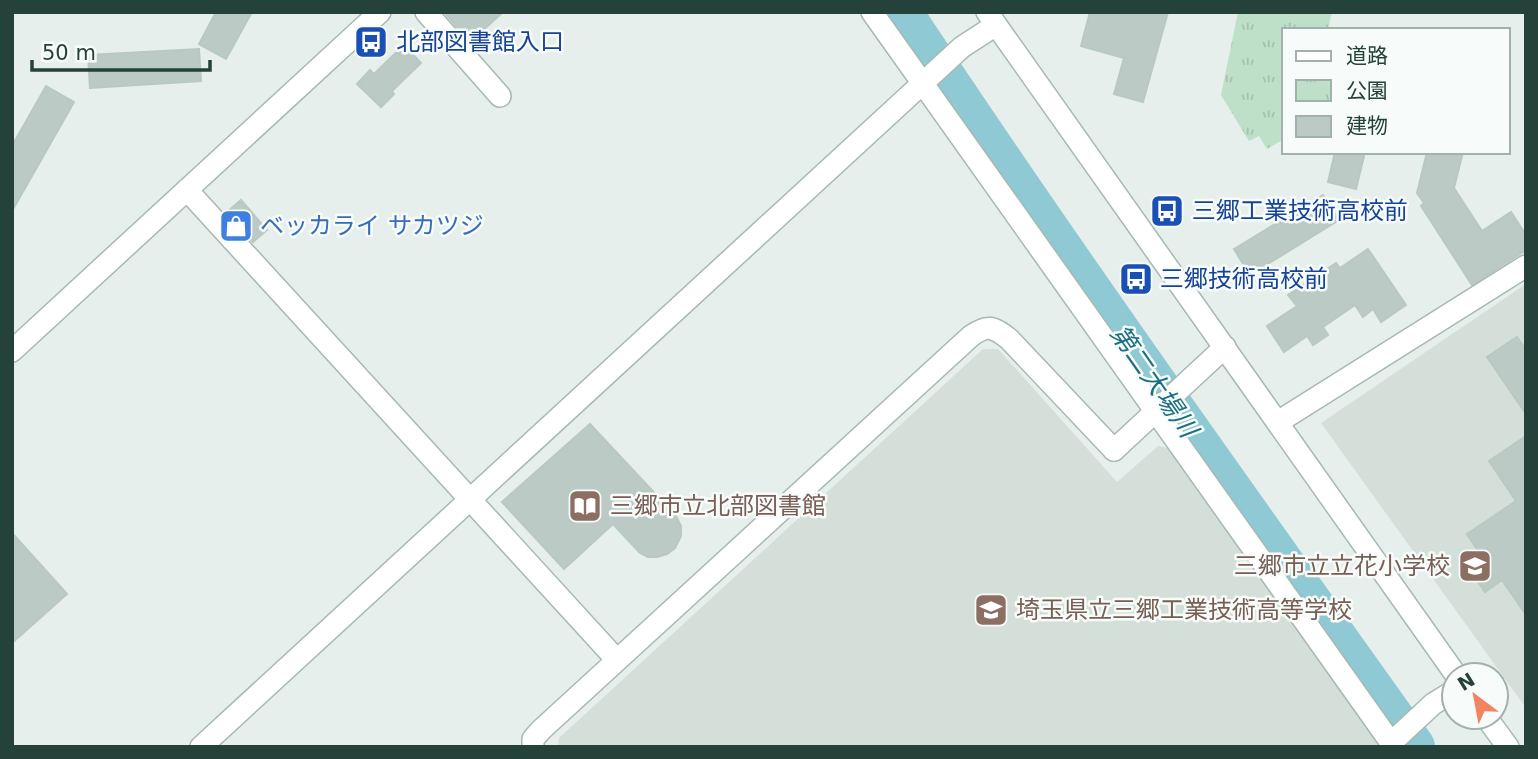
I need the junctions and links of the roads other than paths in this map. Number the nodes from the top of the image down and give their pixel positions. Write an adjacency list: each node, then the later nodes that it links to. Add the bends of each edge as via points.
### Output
1 (380, 12): 7 (street)
2 (426, 12): 6 (street)
3 (872, 12): 5 (street)
4 (992, 19): 5 (street); 9 (street)
5 (922, 83): 11 (street); 13 (street)
6 (500, 96)
7 (187, 190): 10 (street); 13 (street)
8 (1526, 266): 12 (street)
9 (1225, 347): 11 (street); 12 (street)
10 (12, 351)
11 (1157, 409): 14 (street, via 1114,450 1009,339 989,327 980,330); 18 (street)
12 (1278, 422): 15 (street)
13 (469, 499): 14 (street); 19 (street)
14 (617, 659): 20 (street, via 541,730)
15 (1446, 661)
16 (1440, 700): 18 (street)
17 (1496, 731): 21 (street)
18 (1392, 745)
19 (201, 747)
20 (533, 747)
21 (1507, 747)

